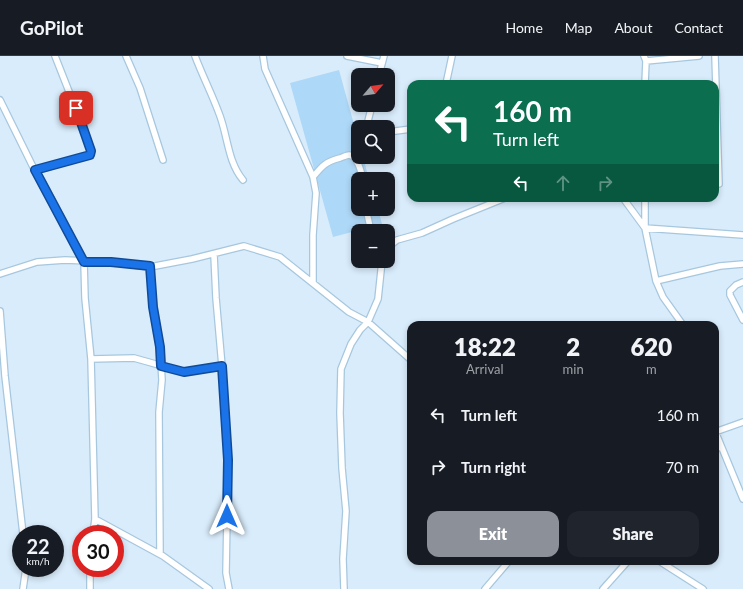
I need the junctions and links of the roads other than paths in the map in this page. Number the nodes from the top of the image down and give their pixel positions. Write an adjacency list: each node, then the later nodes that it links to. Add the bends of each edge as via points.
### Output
1 (55, 56): 20 (street, via 91,153)
2 (126, 56): 19 (street, via 140,88)
3 (195, 56): 23 (street, via 220,117 230,157)
4 (263, 56): 22 (street, via 265,69)
5 (347, 56): 11 (street)
6 (384, 56): 11 (street)
7 (452, 56): 13 (street)
8 (699, 56): 10 (street)
9 (715, 56): 15 (street)
10 (645, 58): 14 (street)
11 (382, 63): 12 (street)
12 (381, 68)
13 (447, 80)
14 (645, 80)
15 (716, 80)
16 (0, 100): 20 (street)
17 (407, 130): 18 (street)
18 (395, 131)
19 (163, 160)
20 (35, 170): 31 (street)
21 (361, 172): 22 (street, via 358,162 349,155 323,164)
22 (313, 177): 38 (street, via 316,193)
23 (243, 180)
24 (495, 202): 29 (street, via 422,233)
25 (626, 202): 27 (street)
26 (645, 202): 27 (street)
27 (645, 228): 28 (street); 36 (street)
28 (743, 235)
29 (395, 241)
30 (214, 255): 33 (street); 38 (street, via 244,246 280,257); 46 (street)
31 (84, 262): 33 (street); 35 (street, via 37,262); 44 (street)
32 (743, 264): 36 (street, via 720,266)
33 (150, 266): 45 (street)
34 (381, 268): 42 (street, via 378,299)
35 (0, 274)
36 (656, 281): 41 (street)
37 (743, 282): 40 (street, via 730,291)
38 (313, 283): 42 (street, via 349,312)
39 (0, 311): 53 (street)
40 (743, 320)
41 (680, 321)
42 (368, 322): 43 (street); 65 (street, via 350,344 341,369 342,474 346,510)
43 (407, 356)
44 (91, 359): 45 (street, via 134,358); 52 (street)
45 (161, 366): 46 (street, via 184,372); 55 (street, via 159,500 160,554)
46 (222, 366): 64 (street, via 228,460)
47 (743, 422): 48 (street)
48 (719, 431)
49 (719, 442): 50 (street)
50 (721, 447): 51 (street)
51 (743, 499)
52 (95, 519): 54 (street); 55 (street)
53 (22, 525)
54 (94, 525)
55 (163, 556): 63 (street)
56 (505, 565): 66 (street)
57 (624, 565): 67 (street)
58 (665, 565): 68 (street)
59 (24, 577): 61 (street)
60 (90, 577): 62 (street)
61 (22, 589)
62 (90, 589)
63 (209, 589)
64 (228, 589)
65 (344, 589)
66 (484, 589)
67 (603, 589)
68 (701, 589)

